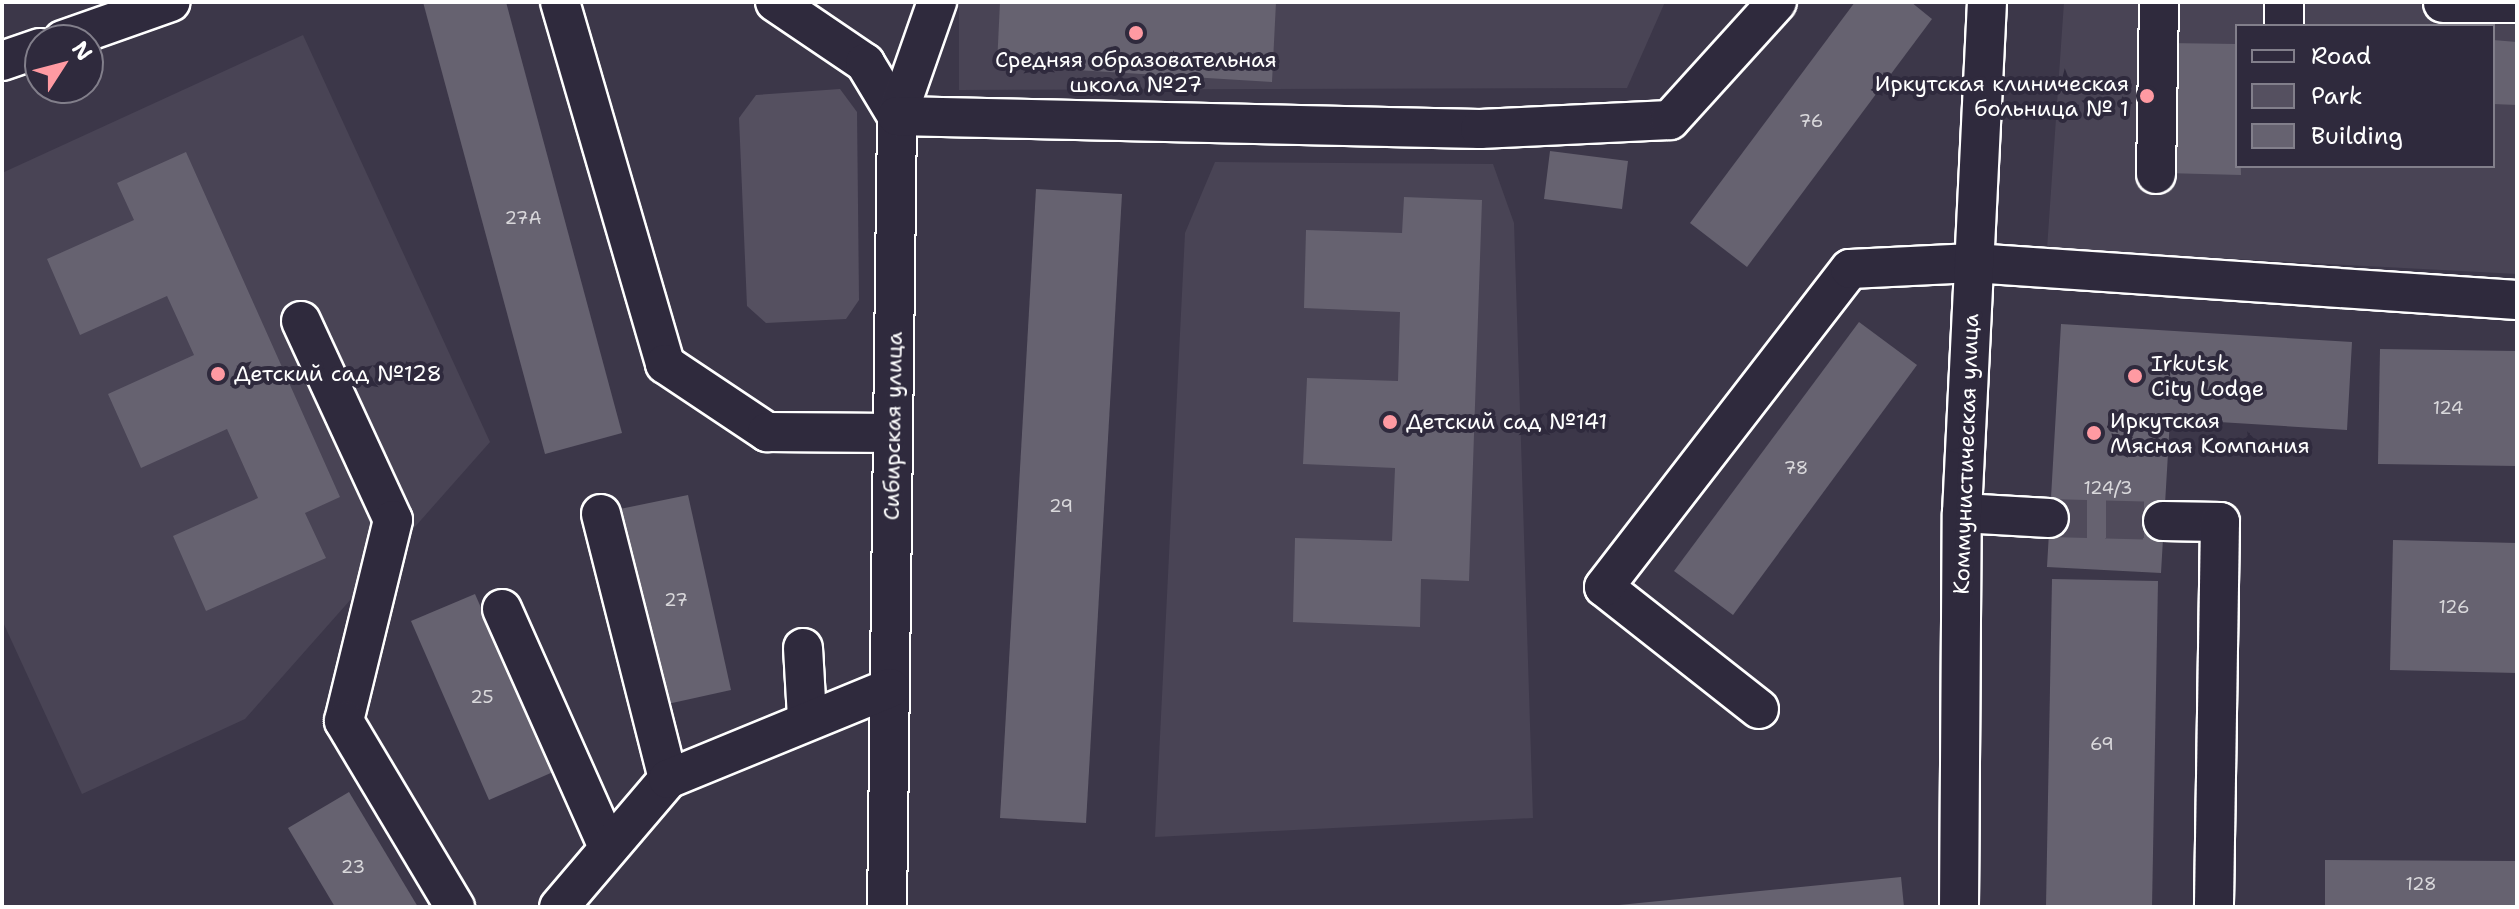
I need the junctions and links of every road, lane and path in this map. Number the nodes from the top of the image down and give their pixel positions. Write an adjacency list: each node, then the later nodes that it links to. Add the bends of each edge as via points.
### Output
1 (171, 2): 12 (street)
2 (560, 2): 20 (street, via 665,364 767,432)
3 (775, 2): 15 (street, via 865,63)
4 (937, 2): 15 (street)
5 (1777, 2): 15 (street, via 1670,120 1480,129)
6 (1987, 2): 17 (street, Коммунистическая улица)
7 (2159, 2): 16 (street)
8 (2284, 2): 11 (street)
9 (2443, 3): 10 (street)
10 (2517, 3)
11 (2284, 24)
12 (104, 26)
13 (24, 53): 14 (street)
14 (2, 61)
15 (897, 116): 20 (street, Сибирская улица)
16 (2156, 174)
17 (1973, 263): 18 (street); 21 (street, Коммунистическая улица); 28 (street, via 1850,269 1604,587)
18 (2517, 300)
19 (301, 321): 32 (street, via 393,520 344,721)
20 (893, 433): 27 (street, Сибирская улица)
21 (1962, 513): 23 (street); 35 (street, Коммунистическая улица)
22 (601, 514): 30 (street)
23 (2049, 518)
24 (2163, 521): 36 (street, via 2220,522)
25 (502, 609): 31 (street)
26 (803, 648): 29 (street)
27 (890, 688): 29 (street); 34 (street, Сибирская улица)
28 (1759, 709)
29 (807, 718): 30 (street)
30 (668, 779): 31 (street)
31 (607, 845): 33 (street)
32 (455, 907)
33 (559, 907)
34 (887, 907)
35 (1959, 907)
36 (2214, 907)

